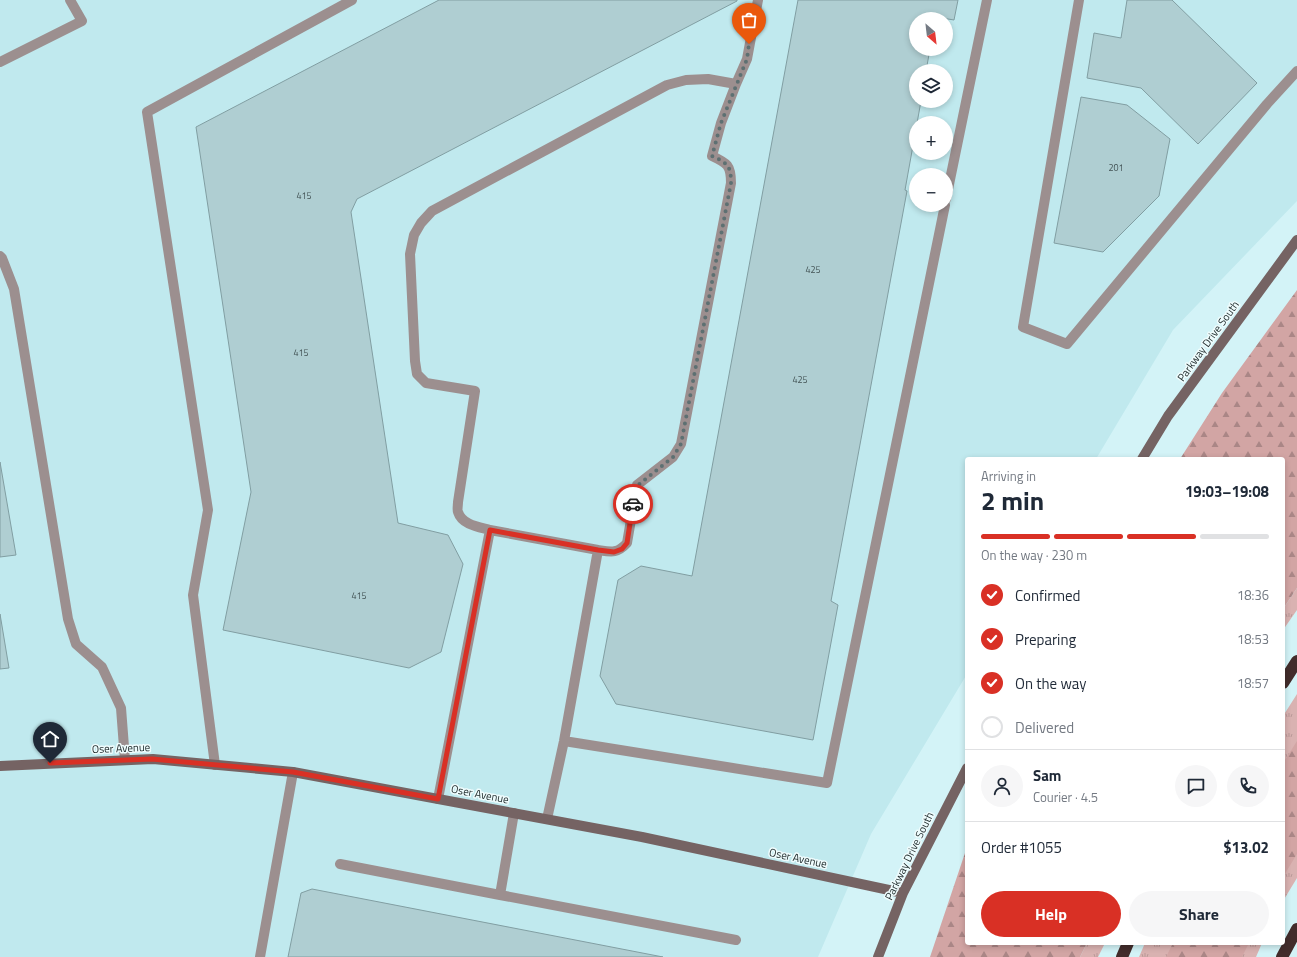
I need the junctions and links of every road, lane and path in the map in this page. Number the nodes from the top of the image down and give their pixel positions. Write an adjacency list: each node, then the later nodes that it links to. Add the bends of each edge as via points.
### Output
1 (70, 0): 6 (lane, via 82,21)
2 (352, 0): 20 (lane, via 147,112 208,510 193,595)
3 (758, 0): 8 (lane, via 747,59)
4 (987, 0): 9 (lane)
5 (1078, 0): 7 (lane, via 1023,327 1067,344)
6 (0, 62)
7 (1297, 71)
8 (736, 84): 14 (lane, via 708,79 686,80 668,85 432,211 414,235 410,254 414,361 417,374 426,382 475,391 458,512 471,525); 15 (lane, via 712,156 726,162 731,172 731,183 681,444 673,457 637,486 627,543 622,549 614,552)
9 (952, 168)
10 (944, 212): 18 (lane, via 827,783)
11 (1297, 240): 13 (street, Parkway Drive South, via 1168,416)
12 (0, 256): 19 (lane, via 14,289 68,619 76,644 102,667 120,708)
13 (1143, 457)
14 (490, 530): 15 (lane); 24 (lane)
15 (598, 550): 18 (lane)
16 (1297, 661): 17 (highway)
17 (1285, 680)
18 (564, 742): 26 (lane)
19 (124, 760): 20 (street, Oser Avenue, via 152,759); 21 (street, Oser Avenue)
20 (215, 765): 22 (street, Oser Avenue)
21 (0, 766)
22 (293, 772): 24 (street, Oser Avenue); 33 (lane)
23 (965, 772): 28 (street, Parkway Drive South)
24 (438, 799): 25 (street, Oser Avenue)
25 (514, 813): 26 (street, Oser Avenue); 29 (lane)
26 (547, 819): 28 (street, Oser Avenue)
27 (340, 864): 29 (lane)
28 (903, 893): 34 (street, Parkway Drive South)
29 (500, 895): 31 (lane)
30 (1297, 929): 36 (highway)
31 (736, 940)
32 (1127, 945): 35 (highway)
33 (260, 957)
34 (878, 957)
35 (1122, 957)
36 (1282, 957)

